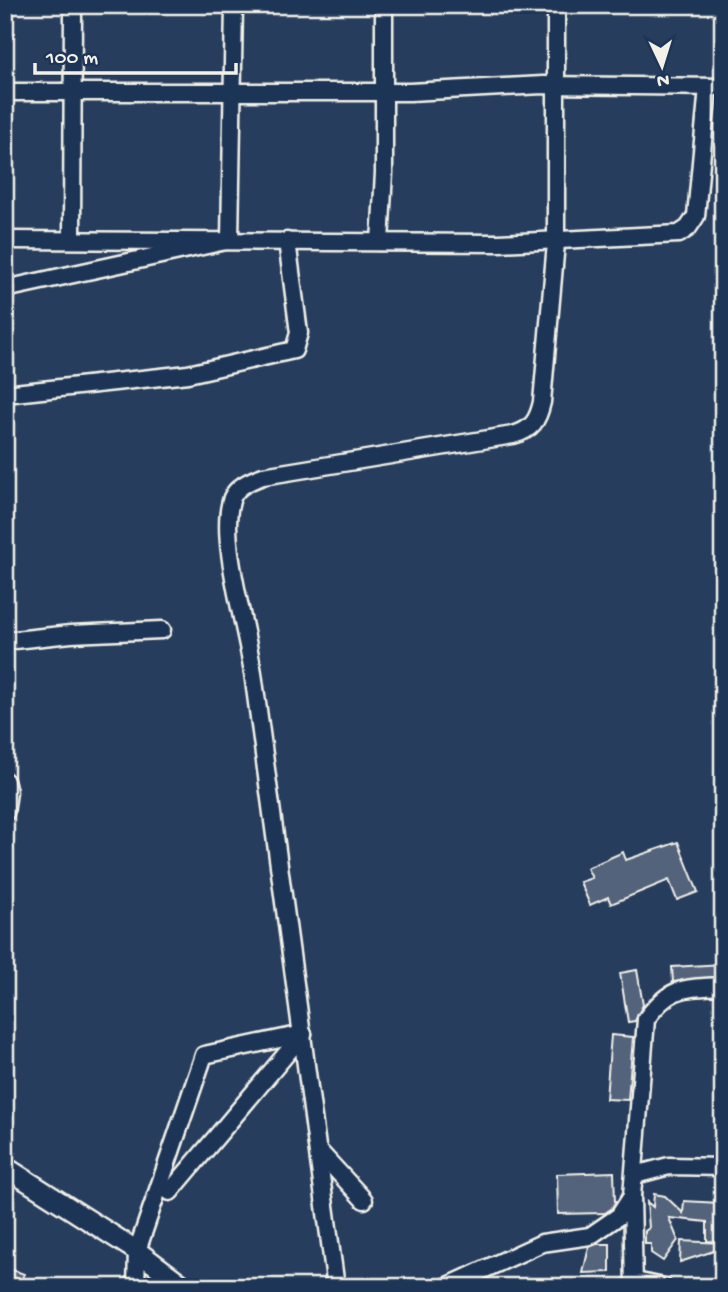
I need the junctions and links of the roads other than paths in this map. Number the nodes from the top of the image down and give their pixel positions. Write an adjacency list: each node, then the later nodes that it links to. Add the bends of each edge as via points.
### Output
1 (73, 5): 8 (street)
2 (234, 5): 9 (street)
3 (384, 5): 7 (street)
4 (555, 5): 5 (street)
5 (556, 85): 6 (street); 7 (street, via 410,92); 16 (street)
6 (715, 87): 16 (street, via 695,216 688,228 679,234)
7 (384, 89): 9 (street); 15 (street)
8 (75, 91): 9 (street); 10 (street); 11 (street)
9 (232, 91): 13 (street)
10 (5, 92)
11 (72, 239): 12 (street); 13 (street)
12 (5, 240)
13 (230, 240): 14 (street); 17 (street)
14 (287, 241): 15 (street); 18 (street, via 299,333 294,350 188,374)
15 (380, 242): 16 (street)
16 (556, 243): 24 (street, via 542,402 536,422 528,429 263,476 242,486 230,502 230,546)
17 (5, 289)
18 (5, 394)
19 (162, 630): 20 (street)
20 (5, 641)
21 (5, 781): 22 (street)
22 (5, 813)
23 (723, 986): 28 (street, via 677,989 646,1019)
24 (303, 1034): 25 (street); 29 (street); 32 (street, via 204,1055)
25 (318, 1150): 31 (street); 37 (street)
26 (5, 1167): 32 (street)
27 (723, 1167): 28 (street, via 669,1166)
28 (635, 1175): 30 (street)
29 (170, 1192)
30 (632, 1196): 33 (street); 35 (street, via 619,1216 590,1237 542,1243)
31 (364, 1200)
32 (137, 1251): 34 (street); 36 (street)
33 (634, 1284): 39 (street)
34 (185, 1286)
35 (446, 1286): 38 (street)
36 (136, 1287)
37 (336, 1287)
38 (482, 1287)
39 (664, 1287)

